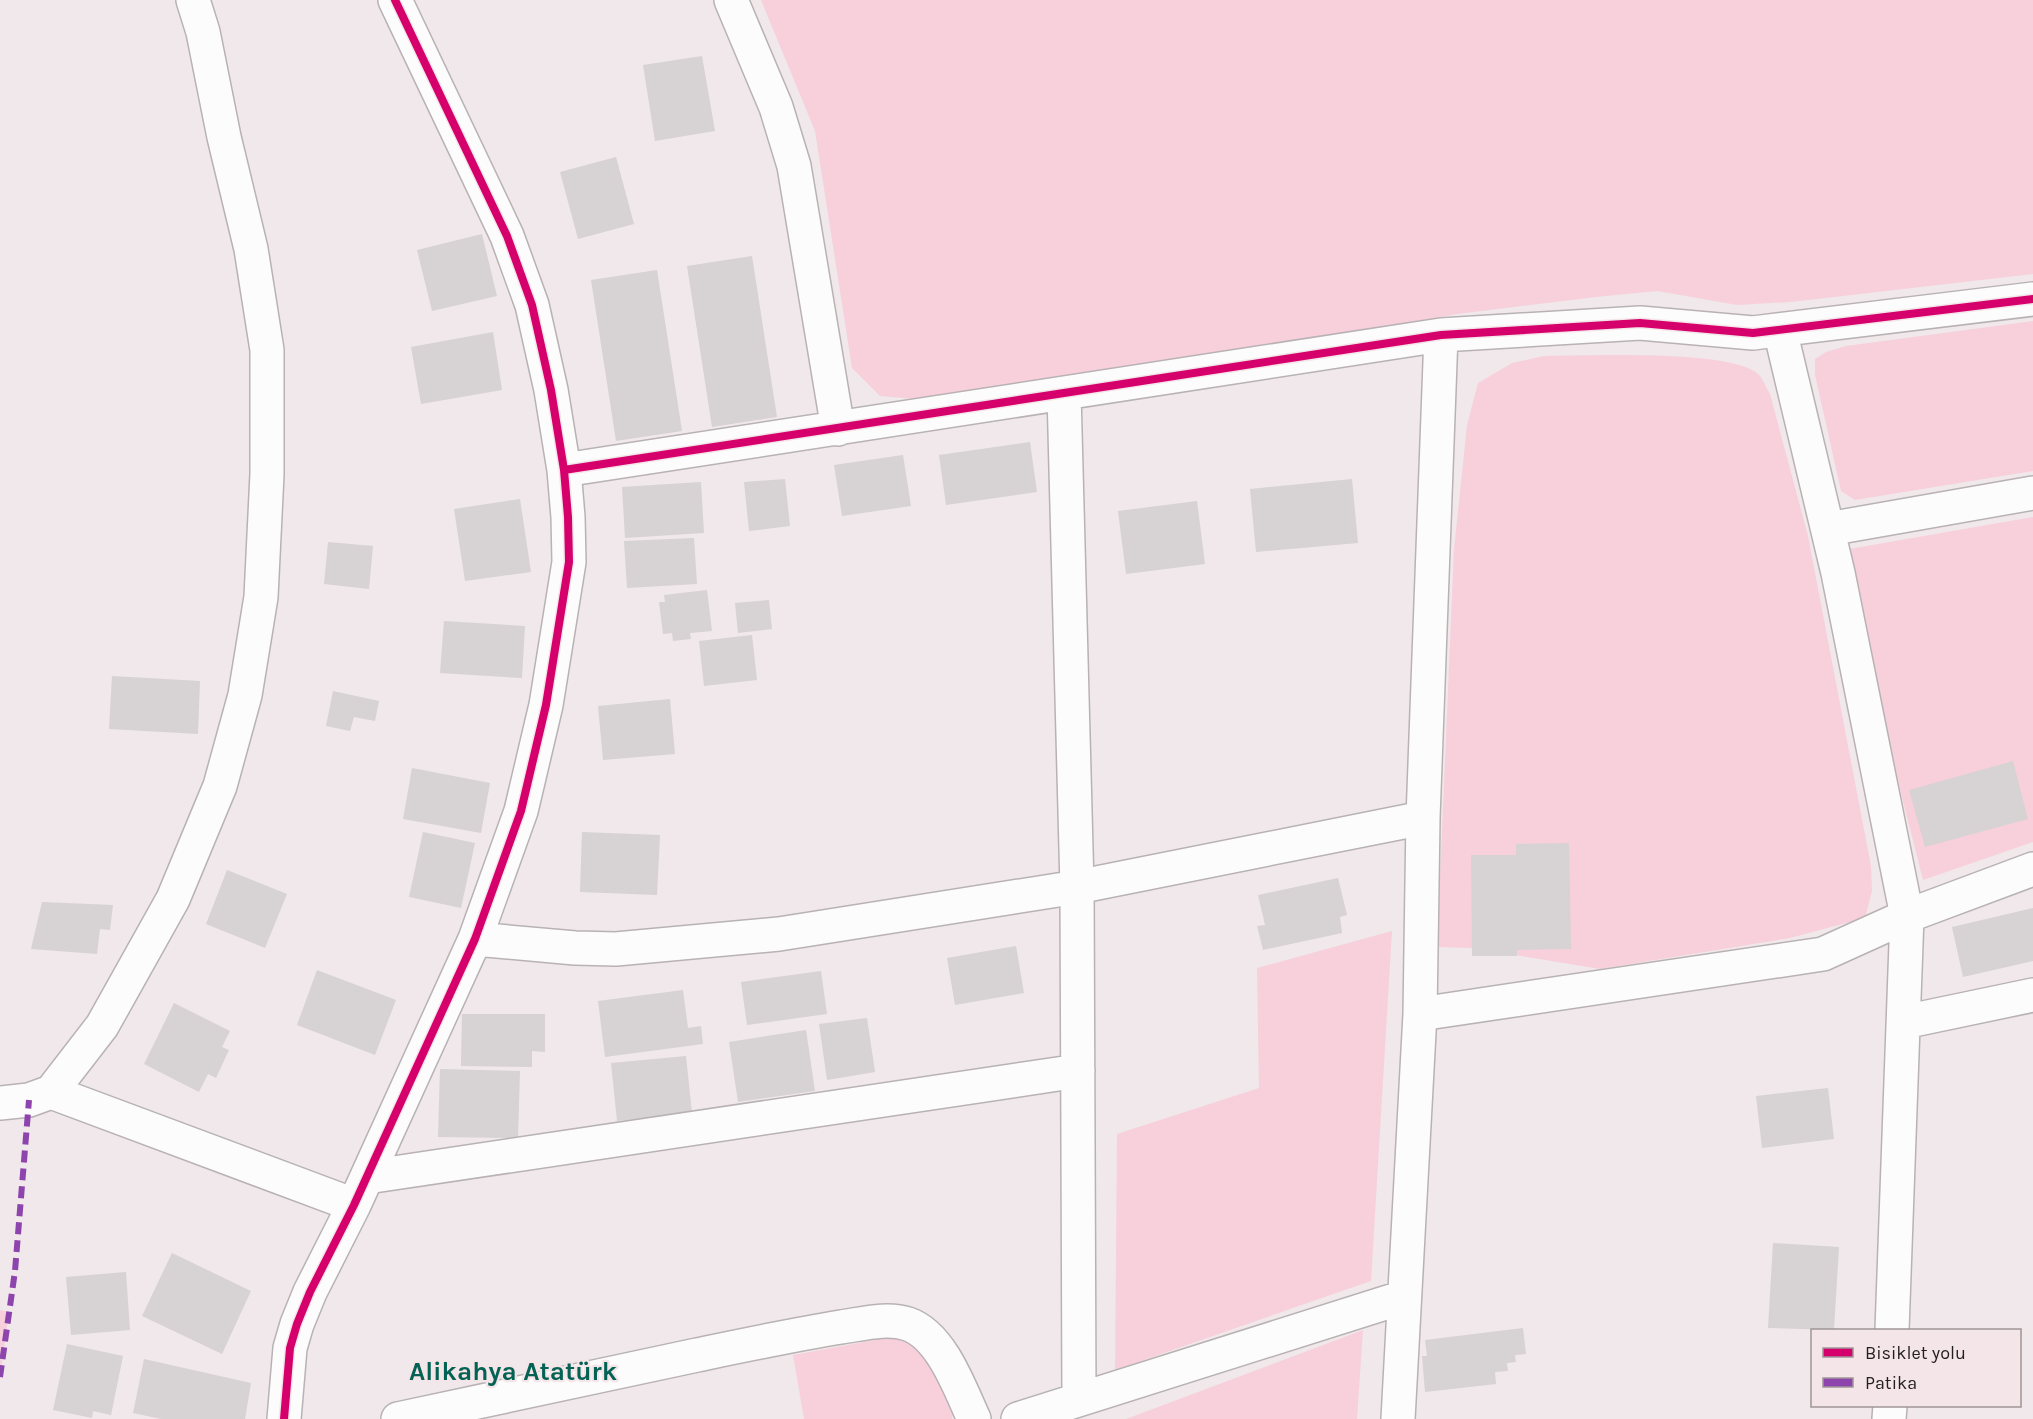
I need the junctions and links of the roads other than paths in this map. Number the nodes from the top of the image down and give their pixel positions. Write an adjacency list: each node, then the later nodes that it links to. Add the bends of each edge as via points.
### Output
1 (193, 0): 21 (street, via 251,249 267,350 267,474 261,597 245,695 220,786 173,899 102,1026)
2 (395, 0): 9 (street, via 520,269 551,390)
3 (731, 0): 8 (street, via 776,107 794,166)
4 (2033, 299): 5 (street)
5 (1780, 330): 6 (street, via 1753,333 1640,323); 11 (street)
6 (1441, 335): 7 (street); 12 (street)
7 (1064, 393): 8 (street); 14 (street)
8 (838, 429): 9 (street)
9 (564, 470): 16 (street, via 569,562 546,705 521,811)
10 (2033, 494): 11 (street)
11 (1828, 529): 15 (street)
12 (1423, 818): 14 (street); 18 (street)
13 (2033, 869): 15 (street)
14 (1077, 887): 16 (street, via 779,934 658,946 575,948); 20 (street)
15 (1907, 916): 18 (street, via 1823,954); 19 (street)
16 (475, 939): 23 (street)
17 (2033, 995): 19 (street)
18 (1420, 1014): 24 (street)
19 (1904, 1022): 25 (street)
20 (1078, 1071): 23 (street); 26 (street)
21 (51, 1092): 22 (street, via 29,1100); 23 (street)
22 (0, 1102)
23 (360, 1191): 27 (street, via 297,1324 290,1348)
24 (1404, 1297): 26 (street); 31 (street)
25 (1892, 1329)
26 (1079, 1399): 30 (street)
27 (284, 1419)
28 (398, 1419): 29 (street, via 785,1336 880,1321 910,1324 933,1342 953,1373)
29 (974, 1419)
30 (1018, 1419)
31 (1398, 1419)

